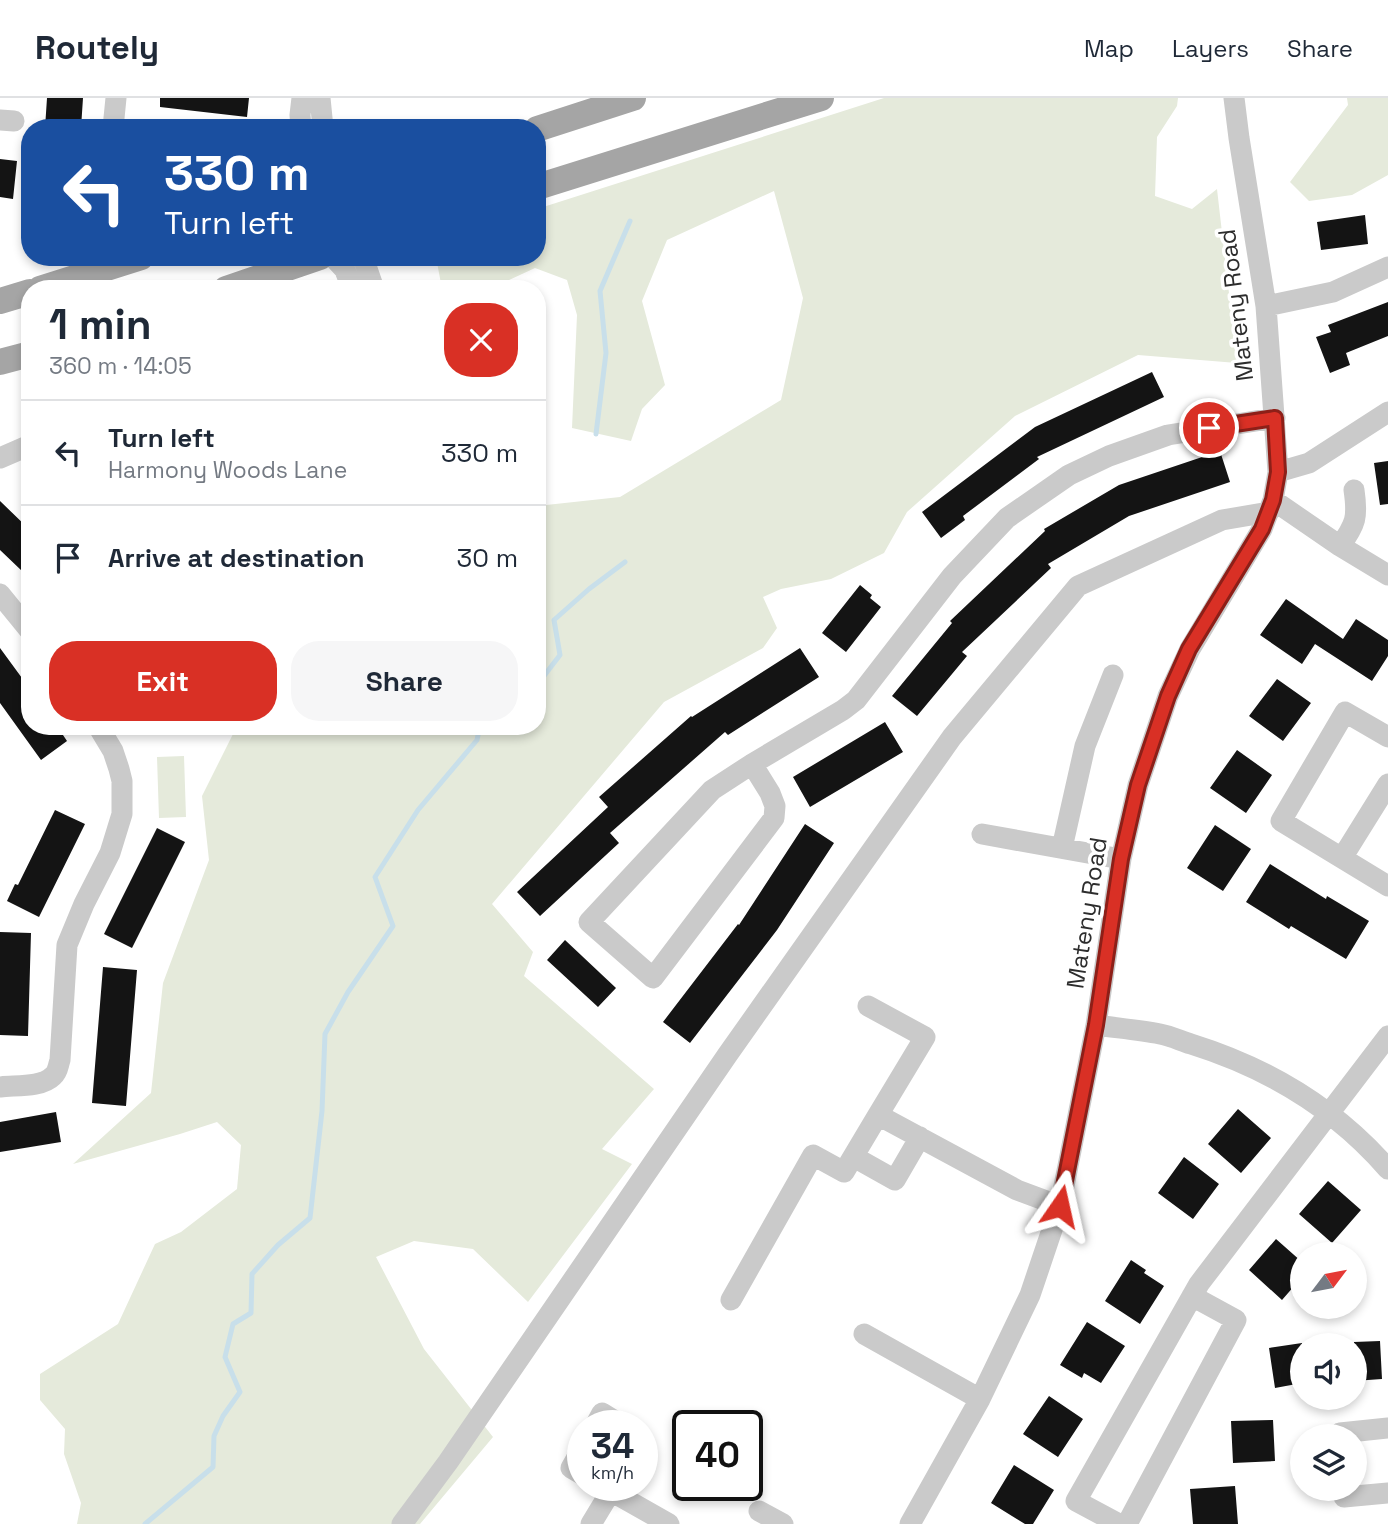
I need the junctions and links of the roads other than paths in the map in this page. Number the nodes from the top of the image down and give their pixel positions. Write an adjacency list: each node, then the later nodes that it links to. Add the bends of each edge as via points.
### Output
1 (116, 98): 7 (street)
2 (302, 98): 8 (street)
3 (320, 98): 9 (street)
4 (633, 98): 10 (main road)
5 (821, 98): 11 (main road)
6 (1234, 98): 19 (street, Mateny Road)
7 (114, 119)
8 (300, 119)
9 (322, 119)
10 (546, 126)
11 (546, 184)
12 (113, 266): 15 (main road)
13 (294, 266): 16 (main road)
14 (1388, 267): 19 (street, via 1333,292)
15 (68, 280)
16 (252, 280)
17 (21, 295): 18 (main road)
18 (0, 301)
19 (1266, 306): 23 (street, Mateny Road)
20 (21, 356): 21 (main road)
21 (0, 362)
22 (1388, 412): 26 (street, via 1309,463)
23 (1275, 418): 26 (street, Mateny Road); 36 (street, via 1168,435 1069,475 1007,518 952,576 856,700)
24 (21, 449): 25 (street)
25 (0, 458)
26 (1278, 472): 28 (street, Mateny Road)
27 (1354, 490): 29 (street, via 1356,518)
28 (1271, 506): 29 (street); 41 (street, Mateny Road, via 1262,529 1189,649 1168,696 1138,785); 64 (street, via 1222,520 1079,586 1070,596 952,737)
29 (1340, 546): 30 (street)
30 (1388, 575)
31 (0, 594): 32 (street)
32 (21, 620)
33 (1114, 675): 39 (street, via 1084,747)
34 (103, 735): 46 (street, via 122,780 122,814 110,853 67,945 57,1071 39,1083)
35 (1388, 737): 40 (street, via 1345,712 1281,821)
36 (752, 764): 36 (street, via 712,790 589,922 653,978 774,818 773,799)
37 (1388, 783): 40 (street)
38 (982, 834): 39 (street)
39 (1062, 848): 41 (street)
40 (1342, 858): 42 (street)
41 (1121, 859): 44 (street, Mateny Road)
42 (1388, 886)
43 (868, 1006): 48 (street, via 925,1037)
44 (1096, 1025): 47 (street, via 1161,1034 1219,1052 1280,1081); 52 (street, Mateny Road)
45 (1388, 1037): 47 (street)
46 (0, 1087)
47 (1329, 1112): 51 (street); 53 (street)
48 (878, 1115): 49 (street); 50 (street)
49 (920, 1137): 50 (street, via 895,1180); 52 (street, via 1017,1190)
50 (854, 1157): 54 (street, via 844,1172 813,1155)
51 (1388, 1169)
52 (1060, 1206): 56 (street, Mateny Road, via 1030,1295)
53 (1192, 1296): 69 (street, via 1076,1501); 70 (street, via 1236,1320)
54 (731, 1300)
55 (864, 1334): 56 (street)
56 (980, 1399): 68 (street, Mateny Road)
57 (1388, 1428): 58 (street)
58 (1367, 1430)
59 (1388, 1493): 60 (street)
60 (1367, 1495)
61 (603, 1501): 65 (street)
62 (631, 1501): 66 (street)
63 (759, 1511): 67 (street)
64 (402, 1524)
65 (592, 1524)
66 (669, 1524)
67 (783, 1524)
68 (909, 1524)
69 (1119, 1524)
70 (1127, 1524)

